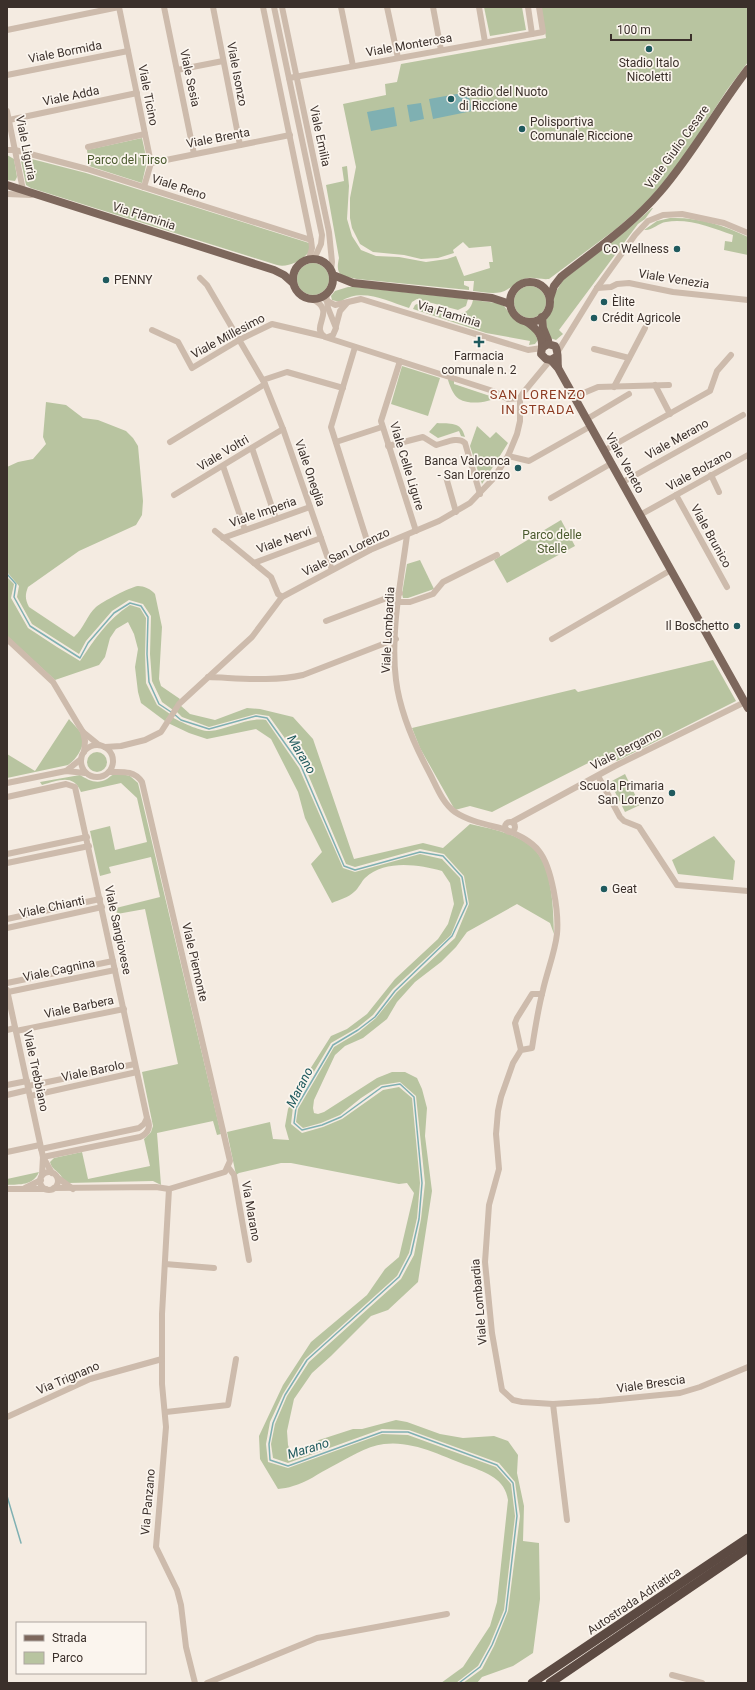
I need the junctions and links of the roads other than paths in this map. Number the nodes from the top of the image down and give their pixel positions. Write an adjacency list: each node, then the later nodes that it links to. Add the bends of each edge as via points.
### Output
1 (119, 7): 13 (street); 17 (street, Viale Ticino)
2 (164, 7): 22 (street, Viale Sesia)
3 (212, 7): 19 (street, Viale Isonzo)
4 (263, 7): 30 (street)
5 (274, 7): 25 (street, Viale Emilia)
6 (282, 7): 24 (street, Viale Emilia)
7 (341, 7): 20 (street)
8 (387, 7): 18 (street)
9 (433, 7): 16 (street)
10 (478, 7): 15 (street)
11 (528, 7): 14 (street)
12 (539, 7): 14 (street, via 543,32)
13 (7, 30)
14 (532, 34): 15 (street, Viale Monterosa)
15 (486, 42): 16 (street, Viale Monterosa)
16 (441, 50): 18 (street, Viale Monterosa)
17 (128, 51): 23 (street, Viale Bormida); 26 (street, Viale Ticino)
18 (398, 58): 20 (street, Viale Monterosa)
19 (223, 61): 22 (street); 31 (street, Viale Isonzo)
20 (353, 66): 24 (street, Viale Monterosa)
21 (748, 69): 48 (main road, Viale Giulio Cesare, via 659,193 623,228)
22 (177, 70): 35 (street, Viale Sesia)
23 (7, 75)
24 (297, 76): 25 (street, Viale Monterosa); 47 (street, Viale Emilia, via 330,232)
25 (289, 78): 44 (street, Viale Emilia, via 322,235 321,244)
26 (137, 93): 28 (street, Viale Adda); 29 (street, Viale Ticino)
27 (7, 111): 28 (street, Viale Liguria)
28 (9, 120): 34 (street, Viale Liguria)
29 (145, 134): 32 (street); 36 (street, Viale Ticino)
30 (290, 135): 31 (street, Viale Brenta); 43 (street)
31 (240, 145): 35 (street, Viale Brenta)
32 (88, 147)
33 (7, 150): 34 (street, Viale Reno)
34 (15, 150): 38 (street, Viale Reno); 39 (street, Viale Liguria)
35 (194, 154): 36 (street, Viale Brenta)
36 (151, 163): 38 (street, Viale Ticino)
37 (7, 185): 39 (main road, Via Flaminia)
38 (144, 187): 43 (street, Viale Reno)
39 (23, 190): 41 (main road, Via Flaminia)
40 (7, 194): 41 (street)
41 (38, 195): 46 (main road, Via Flaminia)
42 (748, 233): 53 (street, via 724,222 682,214 648,221 638,231)
43 (312, 240): 44 (street)
44 (312, 259): 45 (main road); 47 (main road, via 324,262)
45 (300, 264): 46 (main road, Via Flaminia); 50 (main road, via 294,273)
46 (274, 270): 50 (main road, Via Flaminia)
47 (332, 272): 51 (main road, Via Flaminia); 55 (main road, via 333,280)
48 (561, 277): 52 (main road, Viale Giulio Cesare); 57 (main road, Viale Giulio Cesare, via 554,286)
49 (200, 278): 71 (street, Viale Oneglia, via 207,285)
50 (293, 283): 58 (main road, via 298,292)
51 (353, 283): 55 (main road, Via Flaminia, via 340,284); 56 (main road, Via Flaminia)
52 (538, 283): 54 (main road, via 523,282); 57 (main road, via 546,289)
53 (598, 288): 59 (street, Viale Venezia, via 629,283 673,292); 70 (street)
54 (512, 292): 56 (main road, Via Flaminia); 61 (main road)
55 (327, 294): 58 (main road); 60 (street, Via Flaminia, via 335,305); 65 (street)
56 (492, 298): 61 (main road, Via Flaminia)
57 (550, 298): 62 (main road, via 549,306)
58 (312, 299): 64 (street, via 323,309)
59 (748, 300)
60 (350, 302): 65 (street, via 340,311); 77 (street, Via Flaminia, via 361,299 370,301)
61 (510, 304): 63 (main road, via 515,316)
62 (542, 317): 63 (main road); 73 (main road, Viale Veneto, via 543,328)
63 (527, 322): 75 (main road, via 538,331 542,338)
64 (320, 325): 65 (street, via 328,320); 68 (street, via 314,332); 69 (street, via 320,333)
65 (335, 326): 69 (street, via 333,335); 72 (street, via 339,336)
66 (645, 328): 80 (street)
67 (152, 330): 71 (street, Viale Millesimo, via 178,342 192,368)
68 (306, 333): 69 (street, Viale Millesimo); 71 (street, Viale Millesimo, via 272,324)
69 (326, 337): 72 (street, Viale Millesimo)
70 (565, 339): 73 (street); 79 (street)
71 (239, 340): 82 (street, Viale Oneglia)
72 (348, 345): 74 (street, Viale Millesimo)
73 (552, 345): 75 (main road); 79 (main road, Viale Veneto, via 556,348)
74 (355, 347): 81 (street, Viale Millesimo); 86 (street)
75 (542, 348): 77 (street, Via Flaminia); 79 (main road, via 541,354)
76 (594, 349): 80 (street)
77 (528, 350): 79 (street)
78 (731, 355): 90 (street, via 717,371 710,391)
79 (551, 357): 88 (main road, Viale Veneto); 89 (street)
80 (630, 358): 85 (street)
81 (400, 361): 89 (street, Viale Millesimo, via 493,391 508,399); 93 (street, Viale Celle Ligure, via 381,422)
82 (264, 382): 86 (street, via 287,372); 94 (street, Viale Oneglia); 95 (street)
83 (655, 385): 84 (street); 85 (street); 90 (street)
84 (669, 385)
85 (614, 387): 88 (street, via 598,387)
86 (343, 388): 96 (street, via 331,427)
87 (630, 394): 92 (street)
88 (574, 397): 92 (main road, Viale Veneto)
89 (520, 398): 101 (street, Viale San Lorenzo, via 520,421)
90 (670, 414): 99 (street)
91 (743, 415): 106 (street, Viale Merano)
92 (589, 422): 99 (main road, Viale Veneto); 101 (street, via 529,461)
93 (382, 427): 96 (street); 97 (street, Viale Celle Ligure)
94 (283, 429): 98 (street, Viale Voltri); 112 (street, Viale Oneglia)
95 (170, 442)
96 (336, 442): 122 (street)
97 (388, 446): 108 (street, via 423,437 436,445 462,440 466,443); 118 (street, Viale Celle Ligure)
98 (252, 448): 103 (street, Viale Voltri); 115 (street)
99 (605, 450): 102 (main road, Viale Veneto)
100 (748, 455): 104 (street, Viale Bolzano)
101 (508, 456): 108 (street, Viale San Lorenzo)
102 (612, 463): 106 (main road, Viale Veneto); 111 (street)
103 (223, 466): 109 (street, Viale Voltri); 116 (street)
104 (711, 476): 107 (street); 110 (street, Viale Bolzano)
105 (446, 478): 113 (street)
106 (623, 482): 114 (main road, Viale Veneto)
107 (719, 492)
108 (480, 494): 113 (street, Viale San Lorenzo)
109 (174, 495)
110 (676, 495): 114 (street, Viale Bolzano); 127 (street, Viale Brunico)
111 (551, 498)
112 (310, 507): 115 (street, Viale Imperia); 121 (street, Viale Oneglia)
113 (456, 512): 118 (street, Viale San Lorenzo)
114 (640, 515): 126 (main road, Viale Veneto)
115 (276, 519): 116 (street, Viale Imperia)
116 (245, 530): 120 (street, Viale Imperia)
117 (215, 531): 120 (street)
118 (416, 531): 119 (street, Viale San Lorenzo)
119 (407, 535): 122 (street, Viale San Lorenzo); 128 (street, Viale Lombardia)
120 (223, 538): 124 (street)
121 (321, 538): 124 (street, Viale Nervi); 125 (street, Viale Oneglia)
122 (370, 550): 125 (street, Viale San Lorenzo)
123 (497, 554): 130 (street, via 443,582 433,594 410,602)
124 (254, 563): 129 (street, via 271,577)
125 (332, 570): 129 (street, Viale San Lorenzo)
126 (671, 570): 134 (street); 136 (main road, Viale Veneto)
127 (727, 587)
128 (400, 593): 130 (street, Viale Lombardia); 131 (street)
129 (282, 598): 135 (street, Viale San Lorenzo, via 252,637)
130 (399, 602): 132 (street, Viale Lombardia)
131 (326, 621)
132 (396, 638): 135 (street, via 303,675 266,679); 152 (street, Viale Lombardia, via 396,681 407,725 416,749 441,796 462,816)
133 (7, 639): 137 (street, via 53,682)
134 (552, 639)
135 (208, 677): 139 (street, Viale San Lorenzo, via 179,704 160,732 145,740)
136 (746, 705): 146 (street, Viale Bergamo)
137 (83, 732): 138 (street); 140 (street, via 86,741)
138 (102, 746): 139 (street, Viale San Lorenzo); 140 (street, via 90,747); 141 (street)
139 (121, 746): 141 (street, via 115,751)
140 (82, 756): 142 (street); 145 (street, via 81,764)
141 (113, 759): 143 (street, Viale Piemonte); 144 (street)
142 (66, 770): 145 (street); 147 (street)
143 (125, 771): 144 (street); 182 (street, Viale Piemonte, via 139,778 144,791 228,1148)
144 (109, 772): 145 (street, via 105,776 94,778)
145 (85, 773)
146 (598, 776): 151 (street, Viale Bergamo); 158 (street, via 620,817 639,827 677,884)
147 (34, 777): 148 (street); 149 (street)
148 (7, 783)
149 (37, 790): 150 (street, Viale Sangiovese); 153 (street, Viale Sangiovese, via 66,784 75,787)
150 (7, 797)
151 (515, 823): 152 (street, Viale Bergamo, via 512,831); 154 (street, Viale Lombardia)
152 (507, 829): 154 (street, Viale Lombardia)
153 (87, 837): 155 (street, Viale Sangiovese); 156 (street)
154 (522, 838): 167 (street, Viale Lombardia, via 534,846 546,861 550,871 556,912 557,934)
155 (89, 846): 157 (street); 159 (street, Viale Sangiovese)
156 (7, 854)
157 (7, 863)
158 (748, 890)
159 (100, 899): 160 (street, Viale Sangiovese); 161 (street, Viale Chianti)
160 (102, 908): 162 (street, Viale Chianti); 163 (street, Viale Sangiovese)
161 (7, 919)
162 (7, 928)
163 (113, 961): 164 (street, Viale Sangiovese); 165 (street, Viale Cagnina)
164 (115, 970): 166 (street, Viale Cagnina); 168 (street, Viale Sangiovese)
165 (7, 983)
166 (7, 991): 169 (street, Viale Trebbiano)
167 (542, 994): 172 (street, Viale Lombardia, via 532,1048); 172 (street, via 532,994 517,1018)
168 (124, 1009): 171 (street, Viale Barbera); 173 (street, Viale Sangiovese)
169 (10, 1020): 171 (street, Viale Trebbiano)
170 (7, 1030): 171 (street, Viale Barbera)
171 (16, 1030): 176 (street, Viale Trebbiano)
172 (521, 1050): 198 (street, Viale Lombardia, via 513,1063 498,1111 496,1134 499,1169 489,1206 486,1255 492,1333)
173 (135, 1064): 174 (street, Viale Sangiovese); 176 (street, Viale Barolo)
174 (137, 1072): 176 (street, Viale Barolo); 178 (street, Viale Sangiovese)
175 (7, 1085): 176 (street)
176 (28, 1088): 177 (street); 179 (street, Viale Trebbiano)
177 (7, 1095)
178 (147, 1118): 179 (street, via 139,1128); 181 (street, Viale Sangiovese, via 150,1124 144,1135)
179 (41, 1147): 180 (street); 181 (street, Viale Trebbiano)
180 (7, 1152)
181 (43, 1157): 183 (street, Viale Trebbiano); 184 (street, Viale Trebbiano)
182 (228, 1167): 191 (street, via 225,1172); 192 (street, Via Marano, via 234,1175)
183 (52, 1173): 184 (street, via 47,1172); 185 (street)
184 (42, 1178): 188 (street); 189 (street, via 42,1186)
185 (58, 1178): 186 (street); 190 (street)
186 (54, 1188): 189 (street); 190 (street)
187 (7, 1189): 188 (street)
188 (23, 1189): 189 (street)
189 (46, 1189)
190 (73, 1189): 191 (street)
191 (169, 1189): 193 (street, Via Panzano)
192 (249, 1260)
193 (165, 1264): 194 (street); 195 (street, Via Panzano)
194 (214, 1268)
195 (162, 1359): 200 (street, Via Panzano); 201 (street, Via Trignano, via 90,1379)
196 (236, 1359): 200 (street, via 228,1405)
197 (748, 1367): 199 (street, Viale Brescia, via 700,1387 668,1395)
198 (502, 1390): 199 (street, Viale Brescia, via 513,1400)
199 (553, 1404): 202 (street)
200 (166, 1412): 207 (street, Via Panzano, via 156,1547 177,1590)
201 (7, 1417)
202 (567, 1520)
203 (748, 1538): 209 (highway, Autostrada Adriatica)
204 (748, 1548): 210 (highway, Autostrada Adriatica)
205 (447, 1614): 208 (street, via 317,1638)
206 (672, 1675): 211 (street)
207 (195, 1683)
208 (207, 1683)
209 (532, 1683)
210 (550, 1683)
211 (702, 1683)

